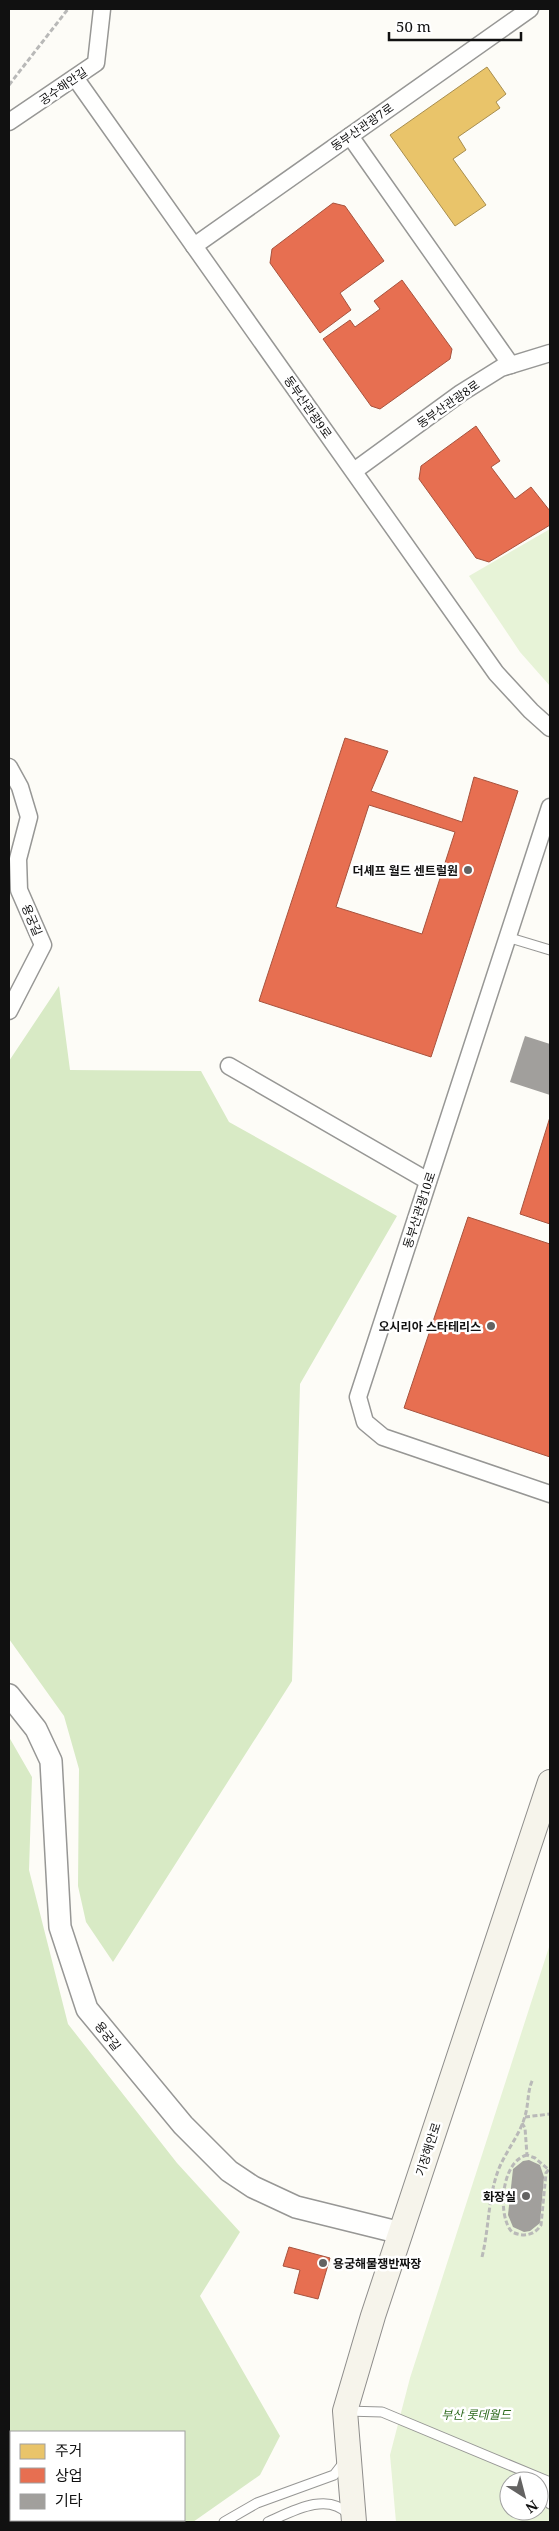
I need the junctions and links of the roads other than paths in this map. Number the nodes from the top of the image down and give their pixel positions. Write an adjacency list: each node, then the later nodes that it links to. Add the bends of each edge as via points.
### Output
1 (102, 9): 3 (street, 공수해안길, via 96,63)
2 (530, 9): 5 (street, 동부산관광7로)
3 (76, 79): 4 (street, 공수해안길); 6 (street, 동부산관광9로)
4 (9, 122)
5 (350, 136): 6 (street, 동부산관광7로); 8 (street)
6 (194, 246): 9 (street, 동부산관광9로)
7 (550, 353): 8 (street, 동부산관광8로)
8 (511, 365): 9 (street, 동부산관광8로, via 461,393)
9 (354, 472): 10 (street, 동부산관광9로, via 496,672 530,711)
10 (550, 728)
11 (9, 767): 15 (street, 용궁길, via 29,817 18,860 19,890 43,945)
12 (550, 808): 13 (street, 동부산관광10로)
13 (507, 937): 14 (lane); 17 (street, 동부산관광10로)
14 (550, 950)
15 (9, 1011)
16 (229, 1066): 17 (street)
17 (428, 1181): 18 (street, 동부산관광10로, via 358,1397 365,1422 383,1437)
18 (550, 1494)
19 (9, 1695): 21 (street, 용궁길, via 36,1729 52,1761 60,1926 87,2009 182,2125 229,2171 253,2187 296,2207)
20 (550, 1782): 21 (main road, 기장해안로)
21 (401, 2233): 22 (main road, 기장해안로)
22 (345, 2411): 23 (main road, 기장해안로); 24 (lane, via 382,2412)
23 (348, 2458): 27 (lane, via 334,2475 257,2503); 29 (main road, 기장해안로)
24 (523, 2471)
25 (549, 2482): 26 (lane)
26 (550, 2504)
27 (224, 2522)
28 (268, 2522): 29 (lane, via 290,2512 326,2503 340,2506)
29 (353, 2522)

